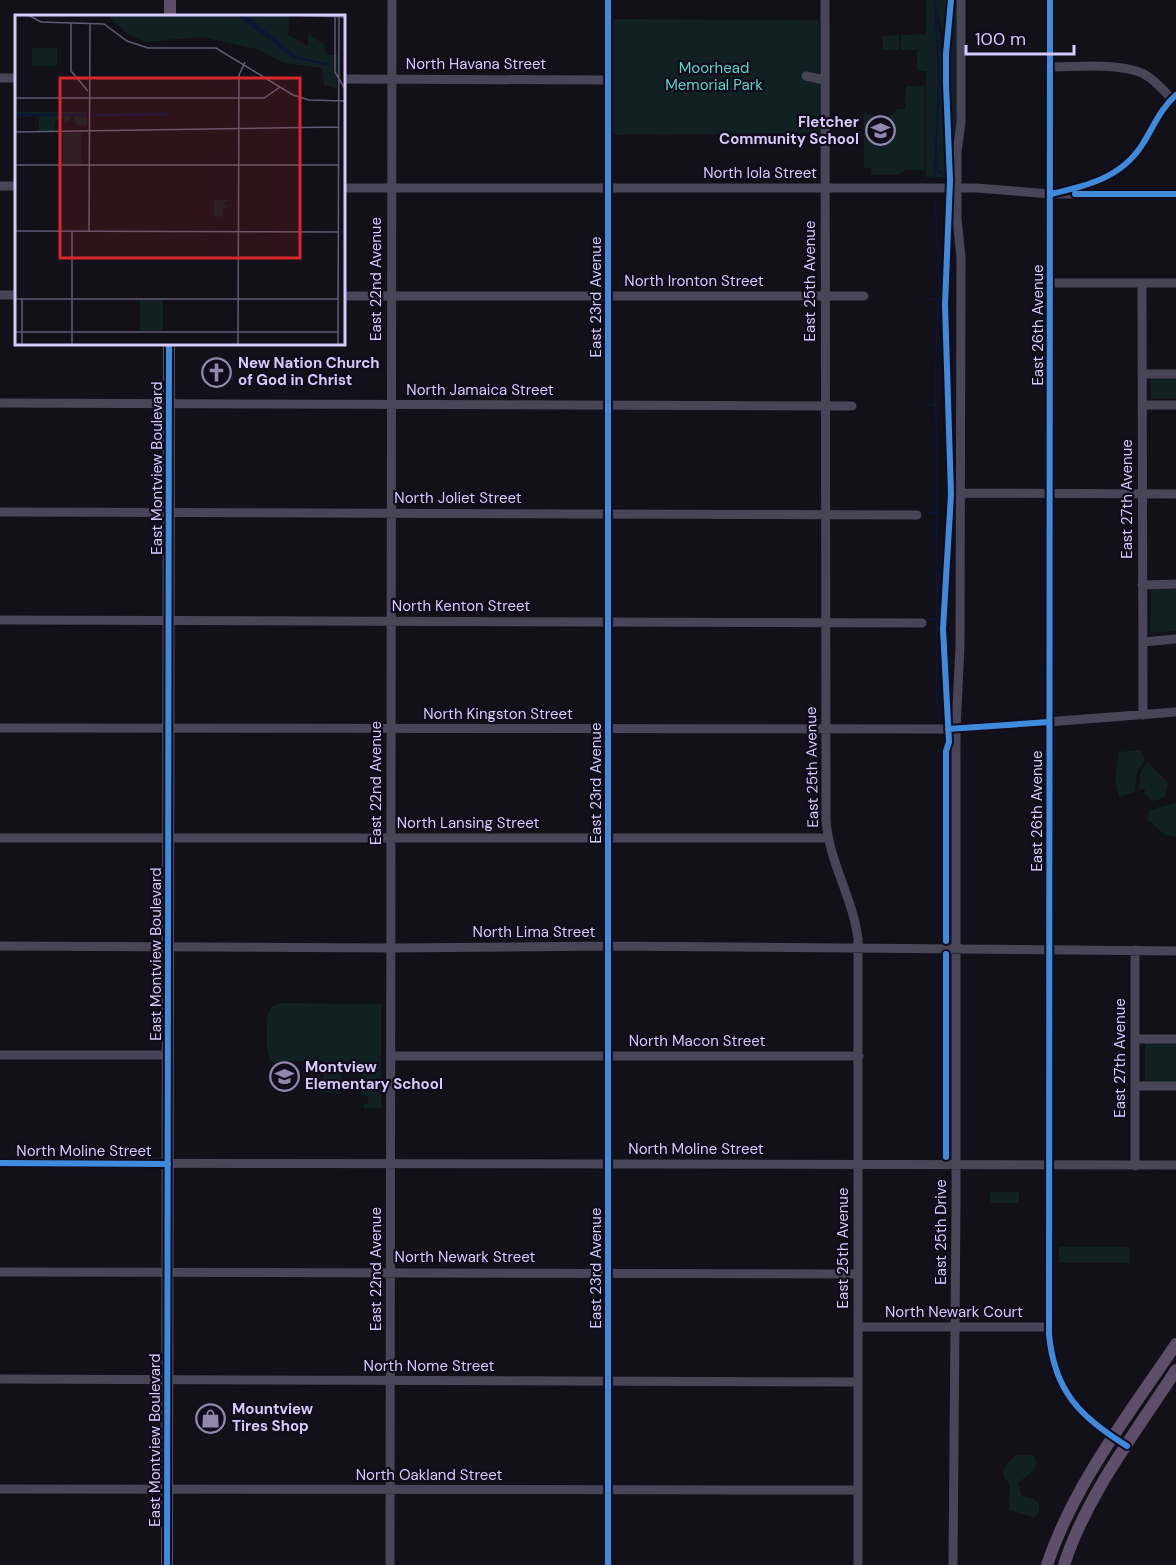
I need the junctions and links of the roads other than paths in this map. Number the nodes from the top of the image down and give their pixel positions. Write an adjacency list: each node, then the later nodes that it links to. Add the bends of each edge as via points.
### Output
1 (392, 0): 9 (street, East 22nd Avenue)
2 (608, 0): 10 (street, East 23rd Avenue)
3 (825, 0): 11 (street, East 25th Avenue)
4 (961, 0): 17 (street, East 25th Drive)
5 (1050, 0): 6 (street, East 26th Avenue)
6 (1050, 67): 12 (street, via 1136,70); 18 (street, East 26th Avenue)
7 (806, 76): 11 (street)
8 (345, 79): 9 (street, North Havana Street)
9 (392, 79): 10 (street, North Havana Street); 14 (street, East 22nd Avenue)
10 (608, 80): 15 (street, East 23rd Avenue)
11 (825, 80): 16 (street, East 25th Avenue)
12 (1174, 97): 18 (street, via 1123,167 1099,181)
13 (345, 188): 14 (street, North Iola Street)
14 (392, 188): 15 (street, North Iola Street); 23 (street, East 22nd Avenue)
15 (608, 188): 16 (street, North Iola Street); 25 (street, East 23rd Avenue)
16 (825, 188): 17 (street, North Iola Street); 26 (street, East 25th Avenue)
17 (957, 188): 18 (street, North Iola Street); 39 (street, East 25th Drive, via 961,258)
18 (1051, 194): 19 (street, North Iola Street); 20 (street, East 26th Avenue)
19 (1176, 194)
20 (1050, 283): 21 (street); 40 (street, East 26th Avenue)
21 (1142, 283): 22 (street); 29 (street, East 27th Avenue)
22 (1176, 283)
23 (392, 295): 24 (street, North Ironton Street); 25 (street, North Ironton Street); 33 (street, East 22nd Avenue)
24 (345, 296)
25 (608, 296): 26 (street, North Ironton Street); 34 (street, East 23rd Avenue)
26 (825, 296): 27 (street, North Ironton Street); 37 (street, East 25th Avenue)
27 (864, 296)
28 (169, 345): 32 (main road, East Montview Boulevard)
29 (1142, 374): 30 (street); 35 (street, East 27th Avenue)
30 (1176, 374)
31 (0, 403): 32 (street, North Jamaica Street)
32 (169, 404): 33 (street, North Jamaica Street); 44 (main road, East Montview Boulevard)
33 (392, 405): 34 (street, North Jamaica Street); 45 (street, East 22nd Avenue)
34 (608, 405): 37 (street, North Jamaica Street); 46 (street, East 23rd Avenue)
35 (1142, 405): 36 (street); 41 (street, East 27th Avenue)
36 (1176, 405)
37 (826, 406): 38 (street, North Jamaica Street); 47 (street, East 25th Avenue)
38 (852, 406)
39 (960, 493): 40 (street); 67 (street, East 25th Drive)
40 (1050, 493): 41 (street); 61 (street, East 26th Avenue)
41 (1142, 494): 42 (street); 50 (street, East 27th Avenue)
42 (1176, 494)
43 (0, 512): 44 (street, North Joliet Street)
44 (168, 513): 45 (street, North Joliet Street); 52 (main road, East Montview Boulevard)
45 (392, 513): 46 (street, North Joliet Street); 53 (street, East 22nd Avenue)
46 (608, 514): 47 (street, North Joliet Street); 54 (street, East 23rd Avenue)
47 (826, 514): 48 (street, North Joliet Street); 55 (street, East 25th Avenue)
48 (917, 515)
49 (1176, 584): 50 (street)
50 (1142, 585): 58 (street, East 27th Avenue)
51 (0, 620): 52 (street, North Kenton Street)
52 (168, 620): 53 (street, North Kenton Street); 63 (main road, East Montview Boulevard)
53 (392, 621): 54 (street, North Kenton Street); 64 (street, East 22nd Avenue)
54 (608, 621): 55 (street, North Kenton Street); 65 (street, East 23rd Avenue)
55 (826, 622): 56 (street, North Kenton Street); 66 (street, East 25th Avenue)
56 (922, 623)
57 (1176, 639): 58 (street)
58 (1143, 642): 60 (street, East 27th Avenue)
59 (1176, 712): 60 (street, North Kingston Street)
60 (1143, 715): 61 (street, North Kingston Street)
61 (1049, 722): 67 (street, North Kingston Street); 79 (street, East 26th Avenue)
62 (0, 728): 63 (street, North Kingston Street)
63 (168, 728): 64 (street, North Kingston Street); 69 (main road, East Montview Boulevard)
64 (391, 729): 65 (street, North Kingston Street); 70 (street, East 22nd Avenue)
65 (608, 729): 66 (street, North Kingston Street); 72 (street, East 23rd Avenue)
66 (826, 729): 67 (street, North Kingston Street); 71 (street, East 25th Avenue)
67 (956, 729): 78 (street, East 25th Drive)
68 (0, 838): 69 (street, North Lansing Street)
69 (168, 838): 70 (street, North Lansing Street); 73 (main road, East Montview Boulevard)
70 (391, 838): 72 (street, North Lansing Street); 77 (street, East 22nd Avenue)
71 (828, 838): 72 (street, North Lansing Street); 76 (street, East 25th Avenue, via 853,913)
72 (608, 839): 75 (street, East 23rd Avenue)
73 (168, 945): 74 (street, North Lima Street); 77 (street, North Lima Street); 85 (main road, East Montview Boulevard)
74 (0, 946)
75 (608, 946): 76 (street, North Lima Street); 77 (street, North Lima Street); 86 (street, East 23rd Avenue)
76 (858, 947): 78 (street, North Lima Street); 88 (street, East 25th Avenue)
77 (391, 948): 87 (street, East 22nd Avenue)
78 (957, 948): 79 (street, North Lima Street); 96 (street, East 25th Drive)
79 (1049, 949): 80 (street, North Lima Street); 97 (street, East 26th Avenue)
80 (1135, 950): 81 (street, North Lima Street); 82 (street, East 27th Avenue)
81 (1176, 951)
82 (1135, 1039): 83 (street); 89 (street, East 27th Avenue)
83 (1176, 1039)
84 (0, 1055): 85 (street)
85 (168, 1055): 93 (main road, East Montview Boulevard)
86 (608, 1055): 87 (street, North Macon Street); 88 (street, North Macon Street); 92 (street, East 23rd Avenue)
87 (391, 1056): 94 (street, East 22nd Avenue)
88 (859, 1056): 95 (street, East 25th Avenue)
89 (1135, 1086): 90 (street); 99 (street, East 27th Avenue)
90 (1176, 1086)
91 (0, 1163): 93 (street, North Moline Street)
92 (608, 1163): 94 (street, North Moline Street); 95 (street, North Moline Street); 103 (street, East 23rd Avenue)
93 (168, 1164): 94 (street, North Moline Street); 101 (main road, East Montview Boulevard)
94 (391, 1164): 102 (street, East 22nd Avenue)
95 (858, 1164): 96 (street, North Moline Street); 104 (street, East 25th Avenue)
96 (956, 1164): 97 (street, North Moline Street); 107 (street, East 25th Drive)
97 (1049, 1165): 99 (street, North Moline Street); 106 (street, East 26th Avenue)
98 (1176, 1165): 99 (street, North Moline Street)
99 (1135, 1166)
100 (0, 1272): 101 (street, North Newark Street)
101 (168, 1272): 102 (street, North Newark Street); 111 (main road, East Montview Boulevard)
102 (391, 1272): 103 (street, North Newark Street); 112 (street, East 22nd Avenue)
103 (608, 1273): 104 (street, North Newark Street); 113 (street, East 23rd Avenue)
104 (858, 1274): 105 (street, East 25th Avenue)
105 (858, 1327): 107 (street, North Newark Court); 114 (street, East 25th Avenue)
106 (1049, 1327): 107 (street, North Newark Court); 115 (street, East 26th Avenue, via 1052,1360 1062,1386 1082,1413)
107 (956, 1328): 126 (street, East 25th Drive)
108 (1176, 1344): 115 (main road)
109 (1176, 1370): 116 (main road)
110 (0, 1379): 111 (street, North Nome Street)
111 (167, 1380): 112 (street, North Nome Street); 118 (main road, East Montview Boulevard)
112 (391, 1380): 113 (street, North Nome Street); 119 (street, East 22nd Avenue)
113 (608, 1382): 114 (street, North Nome Street); 121 (street, East 23rd Avenue)
114 (858, 1382): 120 (street, East 25th Avenue)
115 (1113, 1437): 116 (street, East 26th Avenue); 127 (main road, via 1070,1508)
116 (1127, 1446): 128 (main road, via 1084,1515)
117 (0, 1489): 118 (street, North Oakland Street)
118 (167, 1489): 119 (street, North Oakland Street); 122 (main road, East Montview Boulevard)
119 (391, 1489): 121 (street, North Oakland Street); 123 (street, East 22nd Avenue)
120 (858, 1490): 121 (street, North Oakland Street); 125 (street, East 25th Avenue)
121 (608, 1491): 124 (street, East 23rd Avenue)
122 (167, 1565)
123 (390, 1565)
124 (608, 1565)
125 (858, 1565)
126 (953, 1565)
127 (1047, 1565)
128 (1064, 1565)

